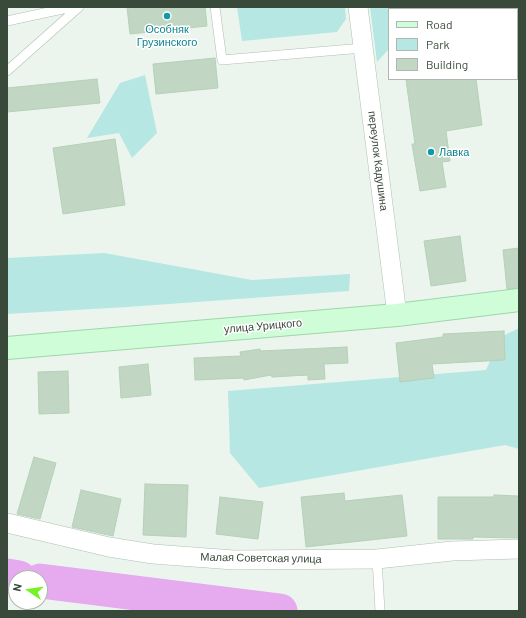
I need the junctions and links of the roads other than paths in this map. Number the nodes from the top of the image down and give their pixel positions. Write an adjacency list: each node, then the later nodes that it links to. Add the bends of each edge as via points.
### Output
1 (72, 7): 5 (lane)
2 (79, 7): 7 (lane)
3 (215, 7): 6 (lane, via 222,60)
4 (358, 7): 6 (street, переулок Кадушина)
5 (7, 21)
6 (363, 48): 9 (street, переулок Кадушина)
7 (7, 71)
8 (519, 300): 9 (main road, улица Урицкого)
9 (397, 315): 10 (main road, улица Урицкого)
10 (7, 348)
11 (7, 523): 13 (street, Малая Советская улица, via 109,547 153,554 234,560)
12 (519, 549): 13 (street, Малая Советская улица, via 452,551)
13 (377, 559): 14 (lane)
14 (380, 611)

